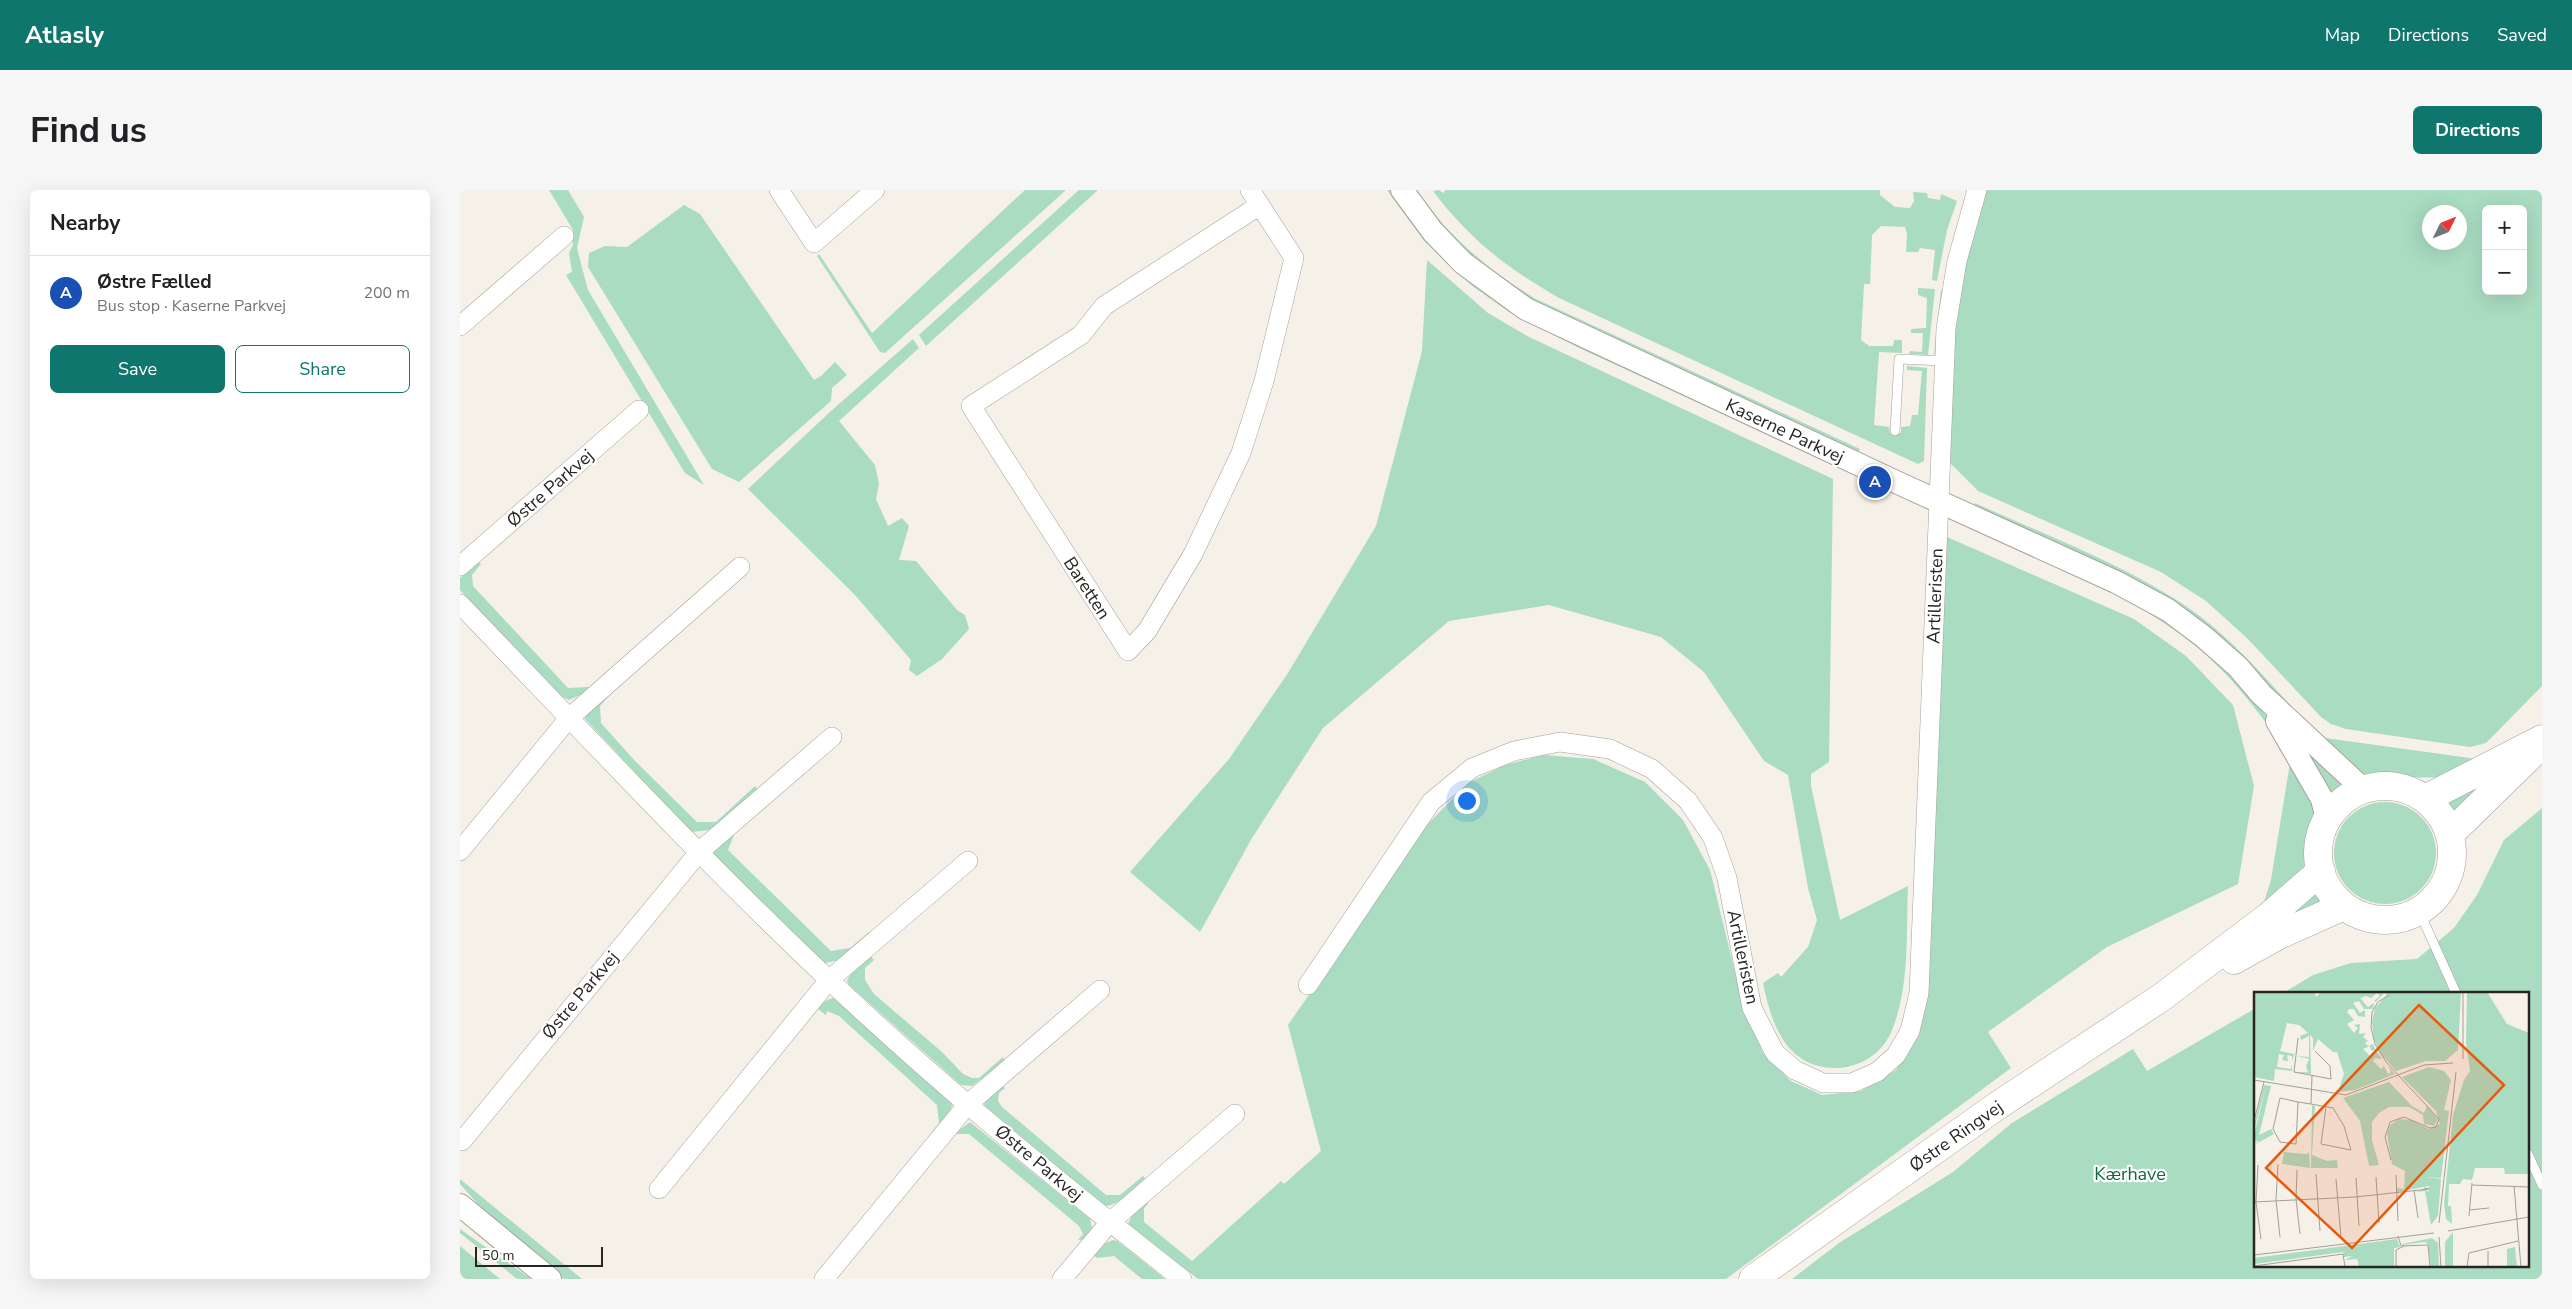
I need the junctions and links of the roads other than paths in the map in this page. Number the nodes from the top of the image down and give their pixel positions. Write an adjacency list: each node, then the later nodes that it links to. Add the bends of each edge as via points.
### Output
1 (779, 190): 2 (street, via 814,243)
2 (875, 190)
3 (1402, 190): 11 (street, Kaserne Parkvej, via 1433,232 1464,263 1526,309)
4 (1977, 190): 8 (street, Artilleristen, via 1951,287)
5 (1255, 198): 5 (street, Baretten, via 1104,306 1080,335 971,406 1128,651 1147,631 1193,554 1241,453 1264,382 1294,258)
6 (564, 236): 7 (street)
7 (460, 326)
8 (1944, 361): 10 (lane, via 1899,359); 11 (street, Artilleristen)
9 (639, 410): 12 (street, Østre Parkvej)
10 (1895, 431)
11 (1939, 502): 15 (street, Kaserne Parkvej, via 2116,582 2168,610 2238,667); 31 (street, Artilleristen, via 1919,993 1910,1031 1896,1055 1878,1072 1852,1083 1823,1083 1795,1070 1775,1052 1752,1008 1727,878 1712,838 1688,800 1652,769 1610,749 1560,742 1514,751 1472,768 1431,802)
12 (460, 566)
13 (740, 567): 16 (street)
14 (460, 604): 16 (street, Østre Parkvej)
15 (2261, 694): 20 (street, Kaserne Parkvej); 22 (street, Kaserne Parkvej, via 2322,800)
16 (569, 718): 24 (street); 25 (street, Østre Parkvej)
17 (832, 737): 25 (street, Østre Parkvej)
18 (2542, 739): 21 (main road)
19 (2542, 745): 23 (main road)
20 (2363, 789): 21 (main road, via 2396,786); 22 (main road, via 2342,801)
21 (2425, 799): 23 (main road, via 2440,814)
22 (2327, 819): 27 (main road, via 2318,850)
23 (2450, 834): 29 (main road, via 2452,859 2448,878 2434,899)
24 (460, 850)
25 (700, 851): 30 (street, Østre Parkvej); 37 (street, Østre Parkvej)
26 (968, 861): 30 (street)
27 (2321, 871): 28 (main road, via 2326,884); 34 (main road, Østre Ringvej, via 2268,917)
28 (2344, 906): 29 (main road, via 2373,919 2397,919); 34 (main road, Østre Ringvej, via 2288,931)
29 (2419, 911): 33 (lane)
30 (829, 980): 35 (street, Østre Parkvej); 40 (street)
31 (1308, 985)
32 (1100, 990): 35 (street)
33 (2456, 992)
34 (2162, 997): 47 (main road, Østre Ringvej, via 1996,1106)
35 (968, 1104): 42 (street, Østre Parkvej); 44 (street)
36 (1235, 1114): 42 (street)
37 (462, 1141)
38 (2530, 1158): 39 (lane)
39 (2542, 1185)
40 (659, 1189)
41 (460, 1205): 43 (street)
42 (1110, 1222): 45 (street); 46 (street, Østre Parkvej)
43 (550, 1279)
44 (824, 1279)
45 (1062, 1279)
46 (1182, 1279)
47 (1753, 1279)

